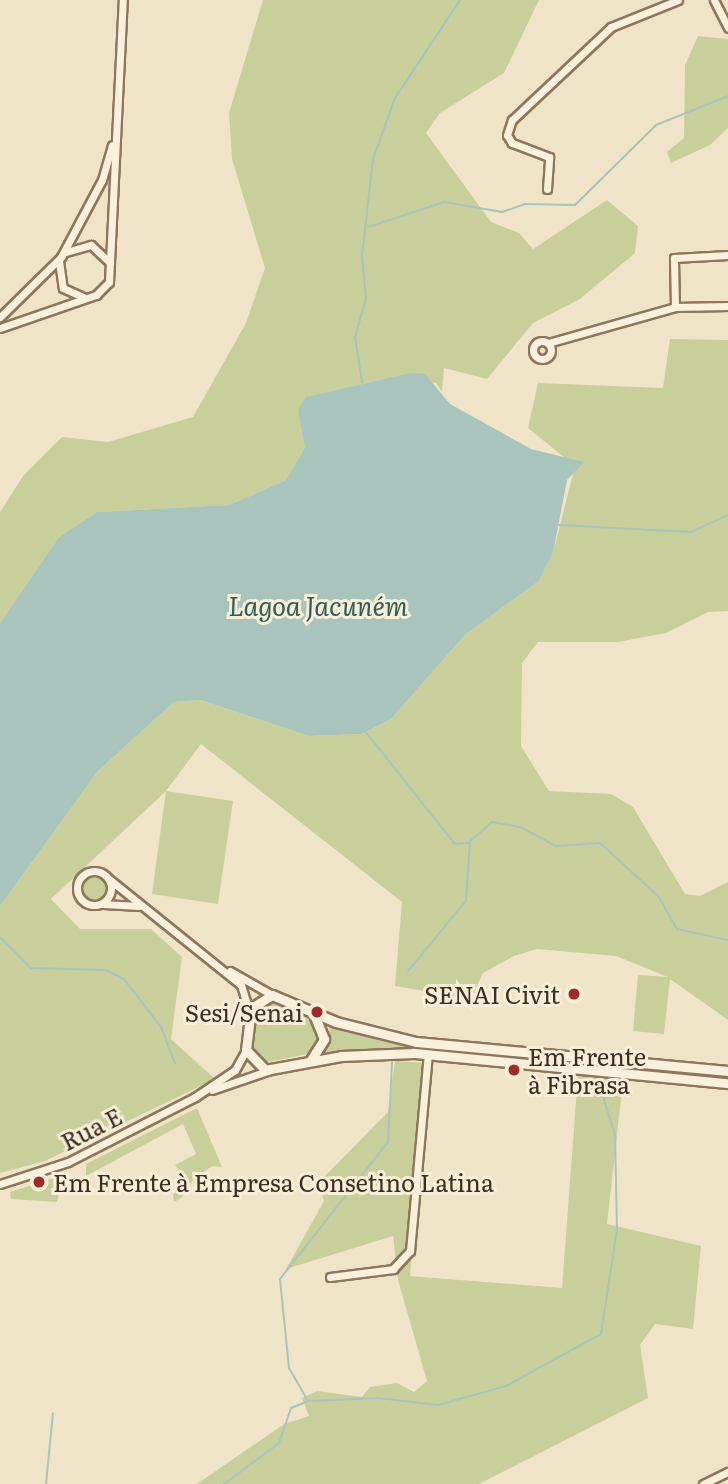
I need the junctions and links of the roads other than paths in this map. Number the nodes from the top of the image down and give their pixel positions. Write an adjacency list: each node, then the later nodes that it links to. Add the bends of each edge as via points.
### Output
1 (123, 0): 5 (street)
2 (678, 0): 6 (street, via 611,27 512,120 507,135 513,143 549,158)
3 (714, 0): 4 (street)
4 (728, 27)
5 (116, 131): 8 (street, via 102,180); 9 (street)
6 (547, 189)
7 (728, 255): 12 (street, via 674,258)
8 (61, 257): 9 (street, via 74,246 91,245); 10 (street, via 59,281 70,294); 13 (street)
9 (110, 264): 10 (street, via 109,282)
10 (87, 298): 14 (street)
11 (728, 306): 12 (street)
12 (675, 307): 15 (street)
13 (0, 317)
14 (0, 328)
15 (548, 343)
16 (109, 879): 17 (street, via 110,894); 17 (street, via 92,870 79,879 80,898); 18 (street)
17 (98, 905): 18 (street)
18 (144, 907): 19 (street)
19 (216, 963): 20 (street); 21 (street, via 244,989)
20 (272, 995): 21 (street); 22 (street)
21 (249, 1012): 23 (street)
22 (314, 1014): 25 (street, via 324,1039); 27 (street, via 416,1042)
23 (246, 1050): 26 (street, via 253,1064); 29 (street, Rua E, via 234,1070)
24 (428, 1054): 25 (street); 28 (street); 31 (street, via 410,1251 393,1269)
25 (310, 1061): 26 (street)
26 (270, 1070): 29 (street, Rua E)
27 (728, 1071)
28 (728, 1083)
29 (195, 1097): 30 (street, Rua E, via 68,1162)
30 (0, 1184)
31 (330, 1277)
32 (728, 1472): 33 (street)
33 (704, 1484)

